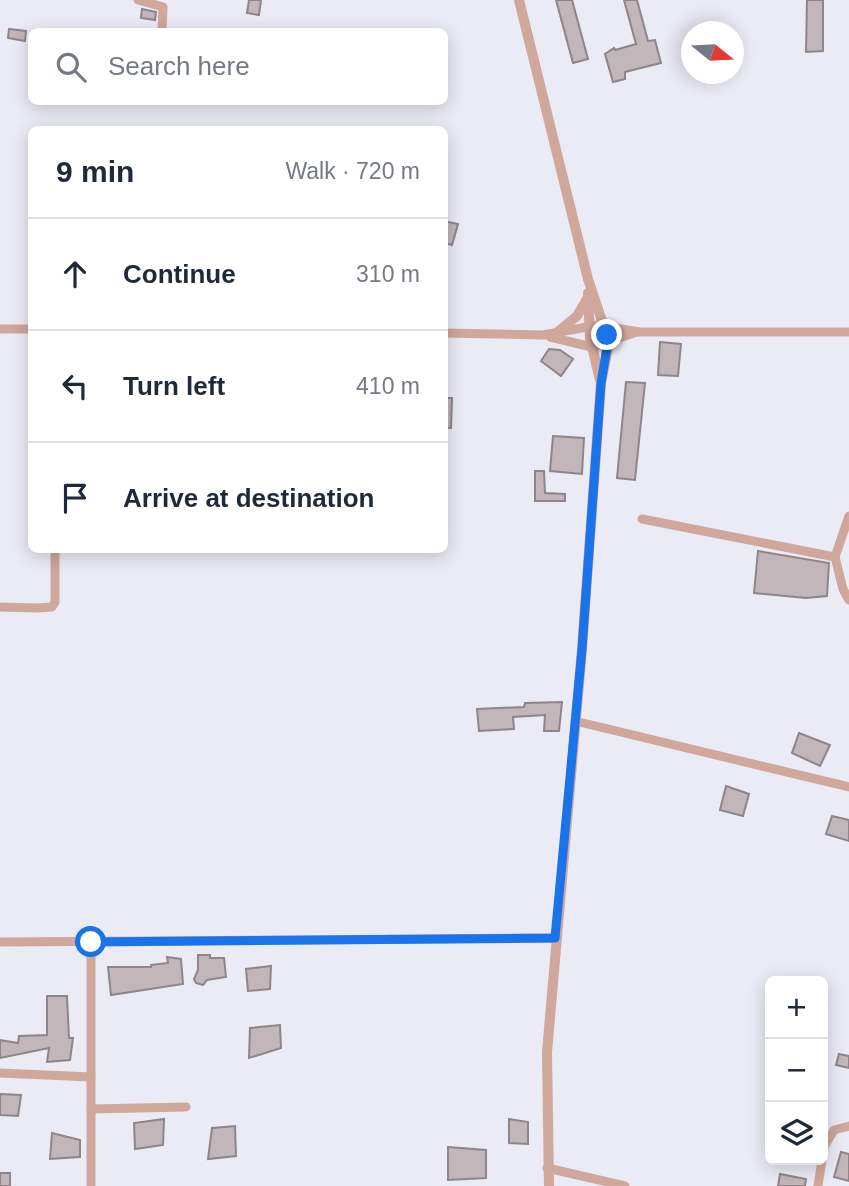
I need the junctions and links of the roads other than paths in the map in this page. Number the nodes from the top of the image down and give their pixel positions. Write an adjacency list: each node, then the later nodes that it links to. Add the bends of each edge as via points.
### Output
1 (138, 0): 3 (street, via 163,7)
2 (519, 0): 4 (street)
3 (162, 28)
4 (587, 279): 5 (street); 7 (street)
5 (588, 293): 6 (street); 13 (street, via 583,308)
6 (590, 326): 7 (street); 13 (street); 15 (street)
7 (604, 326): 10 (street); 14 (street)
8 (0, 329): 9 (street)
9 (28, 329)
10 (639, 332): 11 (street); 14 (street)
11 (849, 332)
12 (448, 333): 13 (street)
13 (549, 335): 15 (street)
14 (608, 342): 15 (street); 16 (street)
15 (592, 347): 16 (street)
16 (601, 383): 23 (street)
17 (849, 516): 20 (street)
18 (642, 519): 20 (street)
19 (55, 553): 22 (street, via 52,607)
20 (835, 557): 21 (street)
21 (849, 600)
22 (0, 607)
23 (575, 721): 24 (street); 25 (street)
24 (849, 787)
25 (555, 938): 27 (street); 35 (street, via 547,1052)
26 (0, 942): 27 (street)
27 (91, 942): 29 (street)
28 (0, 1073): 29 (street)
29 (91, 1077): 31 (street)
30 (186, 1107): 31 (street)
31 (91, 1109): 36 (street)
32 (847, 1128): 33 (street, via 834,1130)
33 (828, 1139)
34 (821, 1165): 39 (street)
35 (547, 1168): 37 (street); 38 (street)
36 (91, 1186)
37 (549, 1186)
38 (625, 1186)
39 (818, 1186)

